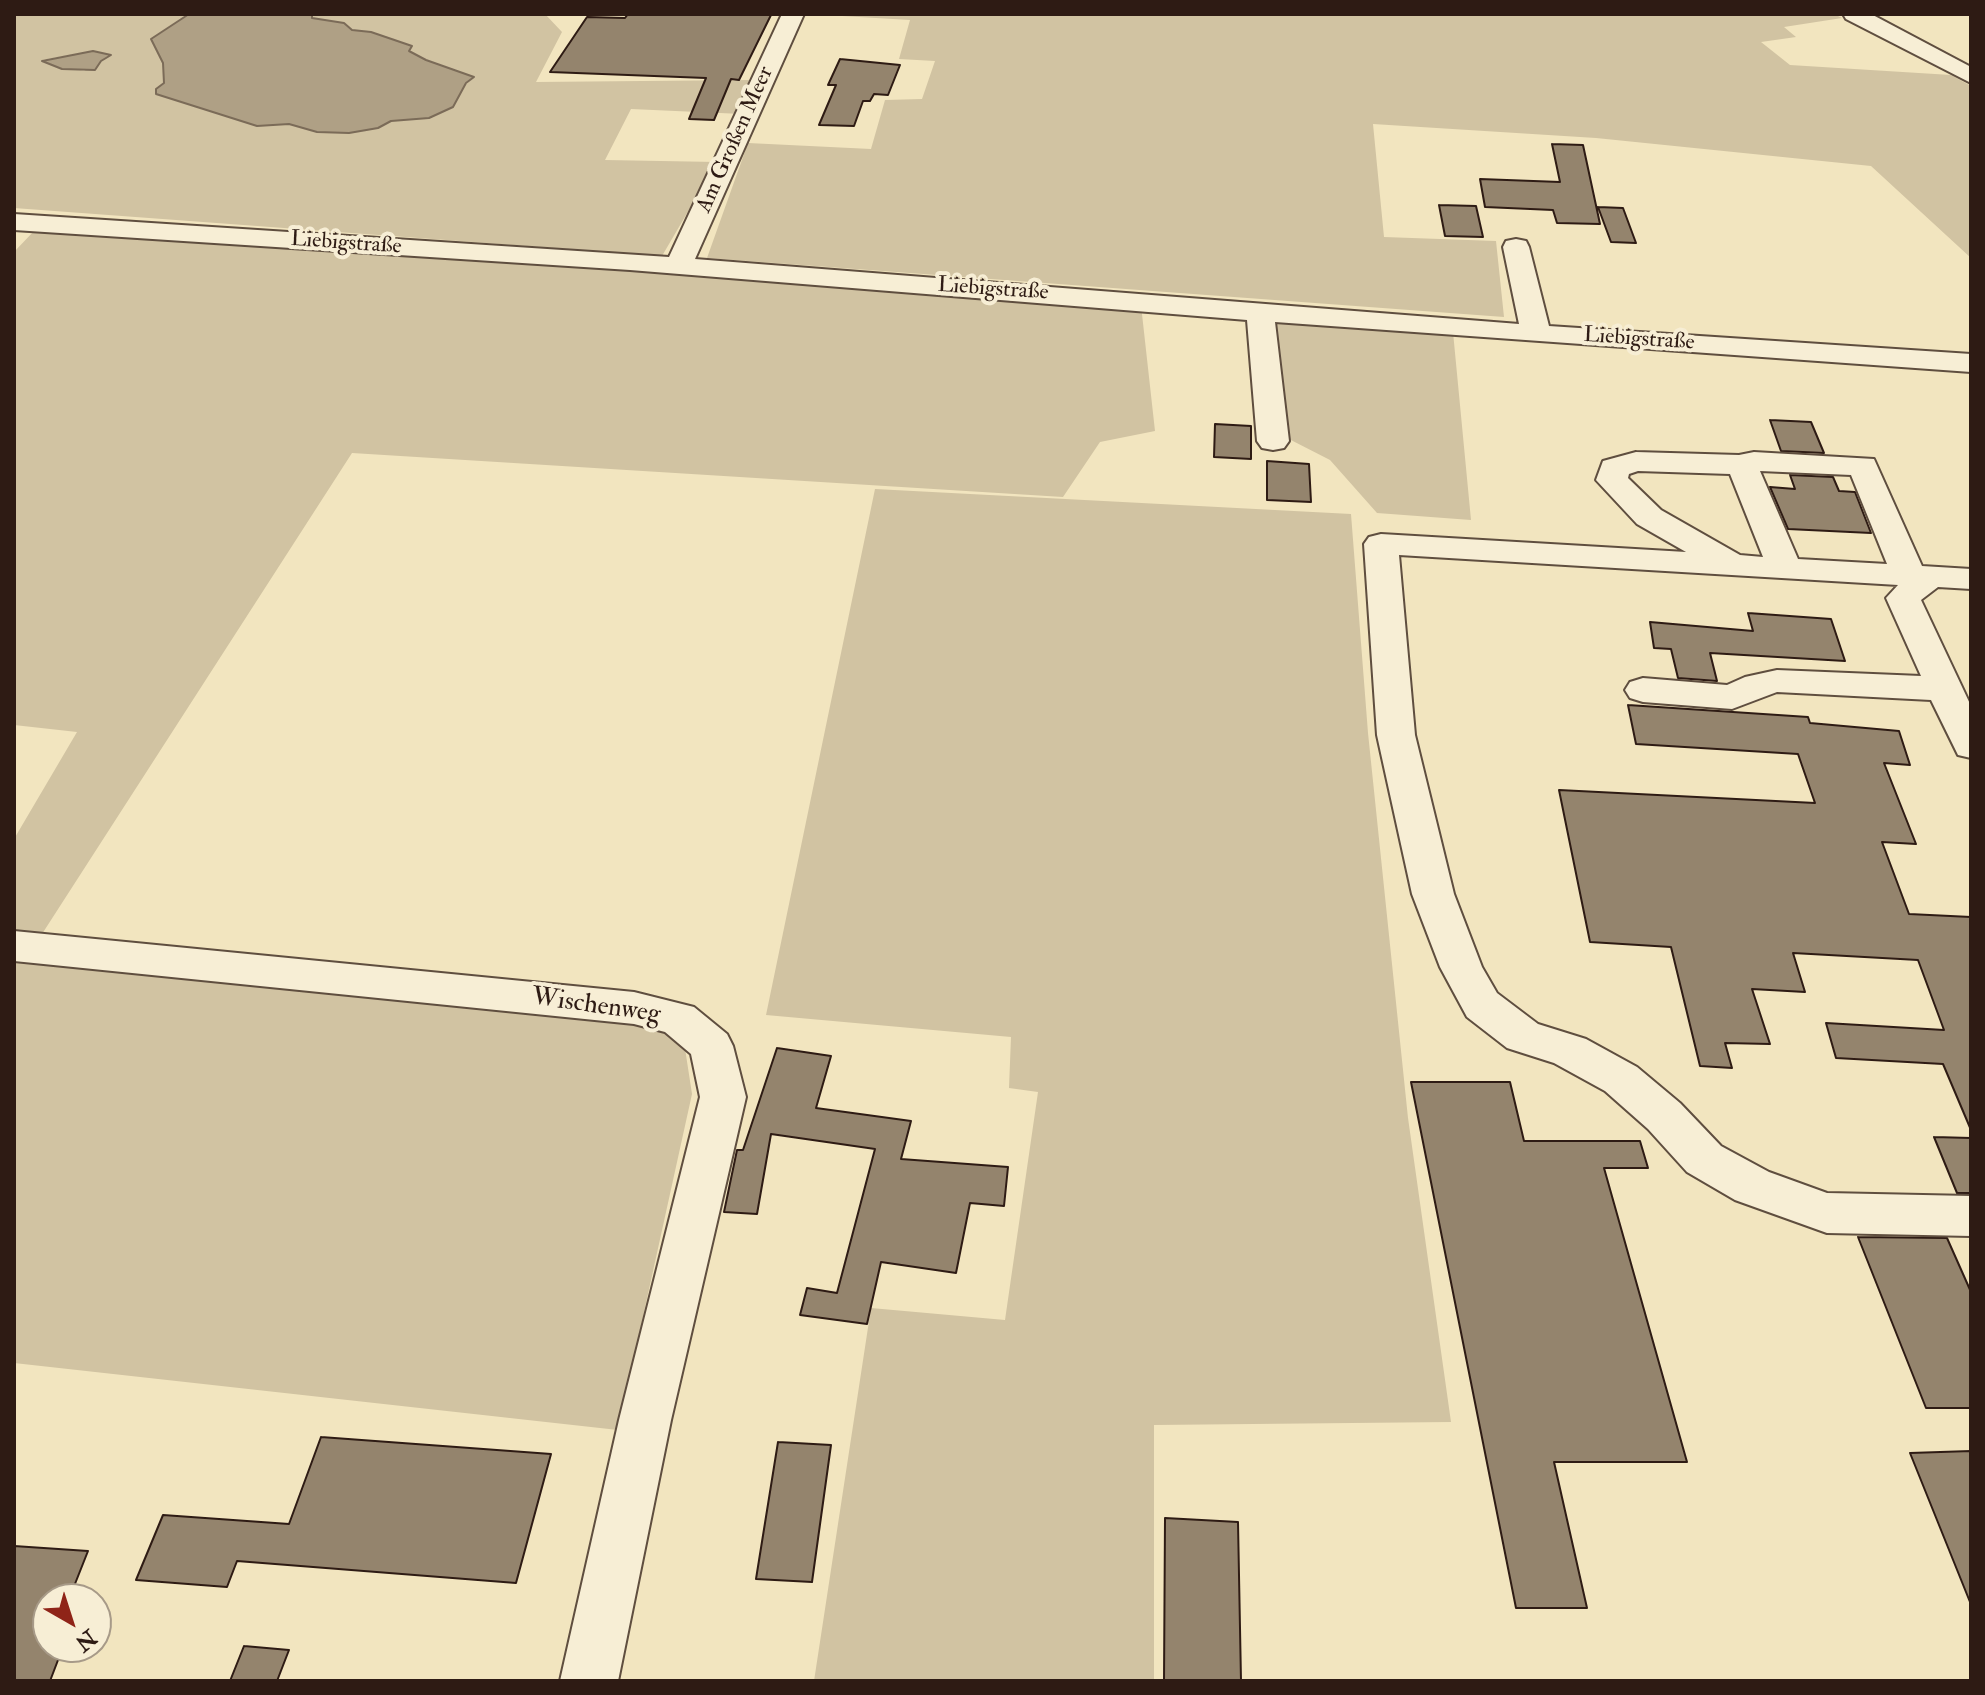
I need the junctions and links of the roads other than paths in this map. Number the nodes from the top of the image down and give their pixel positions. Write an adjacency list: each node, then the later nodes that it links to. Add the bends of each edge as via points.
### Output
1 (793, 14): 6 (street, Am Großen Meer)
2 (1854, 14): 3 (street)
3 (1971, 76)
4 (20, 229): 6 (street, Liebigstraße)
5 (1516, 247): 8 (street)
6 (678, 266): 7 (street, Liebigstraße)
7 (1260, 310): 8 (street, Liebigstraße); 10 (street)
8 (1536, 334): 9 (street, Liebigstraße)
9 (1971, 363)
10 (1273, 441)
11 (1742, 465): 12 (street, via 1636,461 1614,468 1612,480 1649,517); 13 (street); 14 (street, via 1754,461 1863,466)
12 (1732, 565): 13 (street); 20 (street, via 1381,544 1396,735 1433,894 1482,1005 1523,1036 1570,1051 1621,1079 1704,1159 1752,1186 1827,1213)
13 (1785, 568): 14 (street)
14 (1920, 576): 15 (street); 16 (street, via 1903,598)
15 (1971, 579)
16 (1945, 689): 17 (street, via 1777,681 1732,697); 18 (street)
17 (1643, 690)
18 (1971, 746)
19 (14, 946): 21 (street, Wischenweg, via 634,1008 679,1019 711,1046 723,1097)
20 (1971, 1216)
21 (589, 1681)

